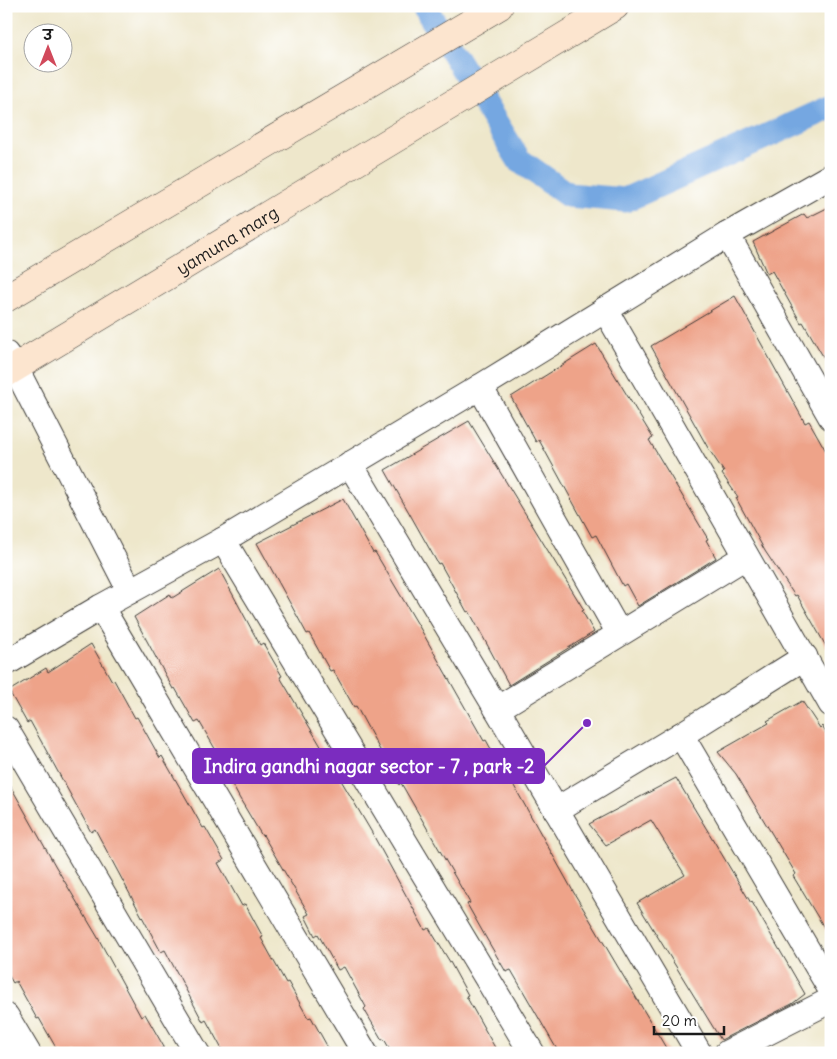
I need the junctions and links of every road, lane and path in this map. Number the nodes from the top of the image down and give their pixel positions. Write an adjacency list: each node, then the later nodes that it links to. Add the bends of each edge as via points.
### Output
1 (615, 6): 7 (street, yamuna marg)
2 (489, 12): 5 (street)
3 (831, 176): 4 (street)
4 (726, 235): 6 (street); 9 (street)
5 (6, 298)
6 (605, 309): 8 (street); 12 (street)
7 (9, 365): 13 (street)
8 (480, 387): 10 (street); 15 (street)
9 (831, 417)
10 (350, 464): 11 (street); 19 (street)
11 (222, 540): 13 (street); 29 (street)
12 (745, 557): 15 (street); 16 (street)
13 (130, 591): 14 (street)
14 (101, 607): 17 (street); 28 (street)
15 (619, 633): 19 (street)
16 (805, 657): 18 (street); 21 (street)
17 (6, 662)
18 (831, 704)
19 (497, 709): 22 (street)
20 (6, 729): 27 (street)
21 (682, 736): 22 (street); 23 (street)
22 (556, 810): 30 (street)
23 (831, 990)
24 (831, 1000): 31 (street)
25 (6, 1016): 26 (street)
26 (28, 1053)
27 (197, 1053)
28 (365, 1053)
29 (532, 1053)
30 (700, 1053)
31 (728, 1053)

